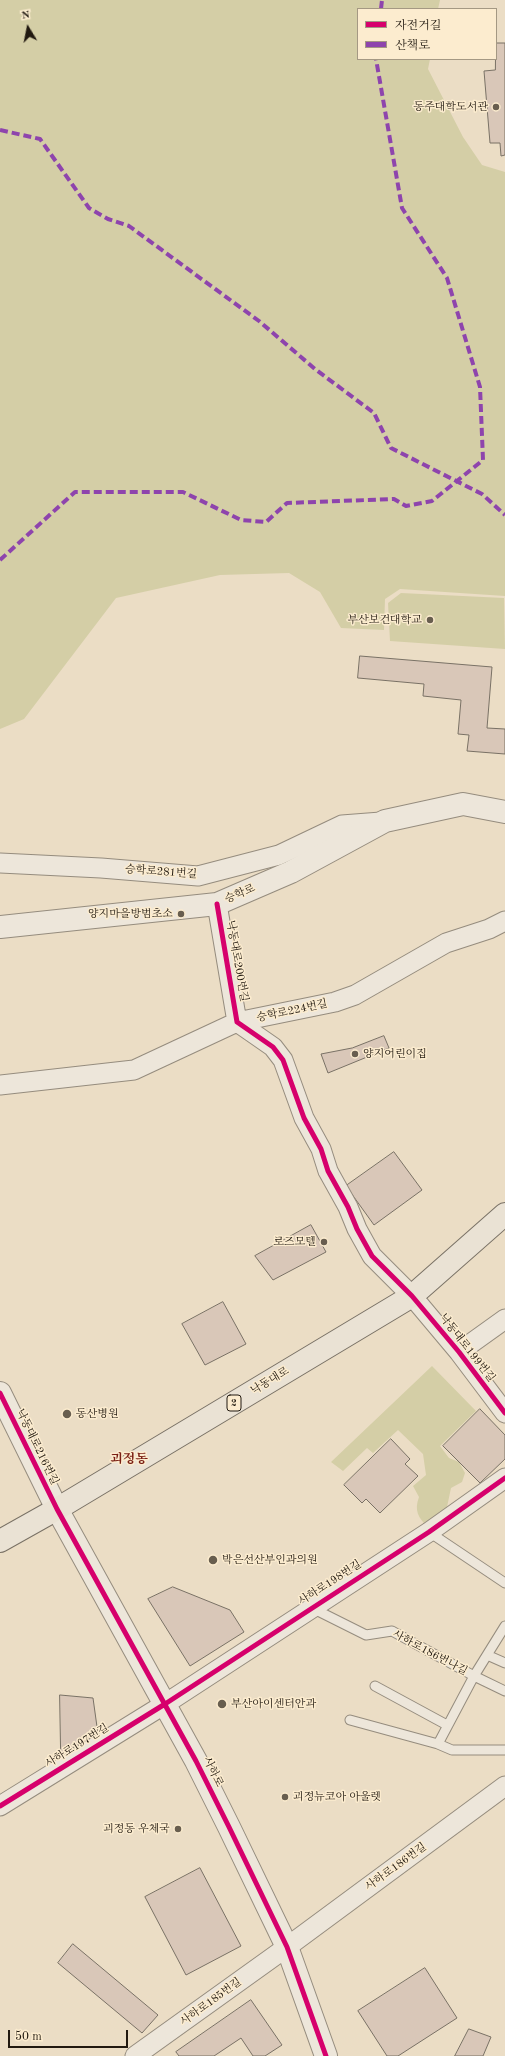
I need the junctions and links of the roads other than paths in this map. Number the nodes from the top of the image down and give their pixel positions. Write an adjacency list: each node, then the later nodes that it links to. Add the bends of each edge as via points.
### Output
1 (505, 812): 2 (street, 승학로, via 464,804)
2 (385, 821): 3 (street, 승학로281번길, via 342,825 279,855 198,876); 4 (street, 승학로, via 292,872)
3 (0, 863)
4 (217, 904): 6 (street, 승학로); 7 (street, 낙동대로200번길)
5 (505, 921): 7 (street, 승학로224번길, via 446,943 355,995 335,1002)
6 (0, 927)
7 (237, 1022): 8 (street, 승학로224번길, via 134,1070); 10 (street, 낙동대로199번길, via 273,1047 282,1060 304,1118 357,1229 372,1256)
8 (0, 1085)
9 (505, 1214): 10 (main road, 낙동대로 / 2)
10 (412, 1296): 12 (street, 낙동대로199번길); 16 (main road, 낙동대로 / 2)
11 (505, 1319): 12 (street)
12 (460, 1352): 14 (street, 낙동대로199번길)
13 (0, 1393): 16 (street, 낙동대로216번길)
14 (505, 1413)
15 (505, 1478): 17 (street, 사하로198번길)
16 (57, 1509): 18 (main road, 낙동대로 / 2); 27 (street, 사하로)
17 (429, 1532): 19 (lane); 20 (street, 사하로198번길)
18 (0, 1541)
19 (505, 1583)
20 (311, 1608): 24 (lane, 사하로186번나길, via 366,1635 392,1631); 27 (street, 사하로198번길)
21 (505, 1626): 22 (lane)
22 (487, 1655): 23 (lane); 24 (lane)
23 (505, 1663)
24 (474, 1676): 26 (lane, 사하로186번나길); 29 (lane)
25 (375, 1686): 29 (lane)
26 (505, 1690)
27 (165, 1704): 33 (street, 사하로197번길); 34 (street, 사하로)
28 (350, 1720): 30 (lane)
29 (448, 1725): 30 (lane)
30 (438, 1744): 31 (lane, via 452,1750)
31 (505, 1750)
32 (505, 1786): 34 (street, 사하로186번길)
33 (0, 1806)
34 (288, 1947): 35 (street, 사하로185번길); 36 (street, 사하로)
35 (135, 2056)
36 (326, 2056)

